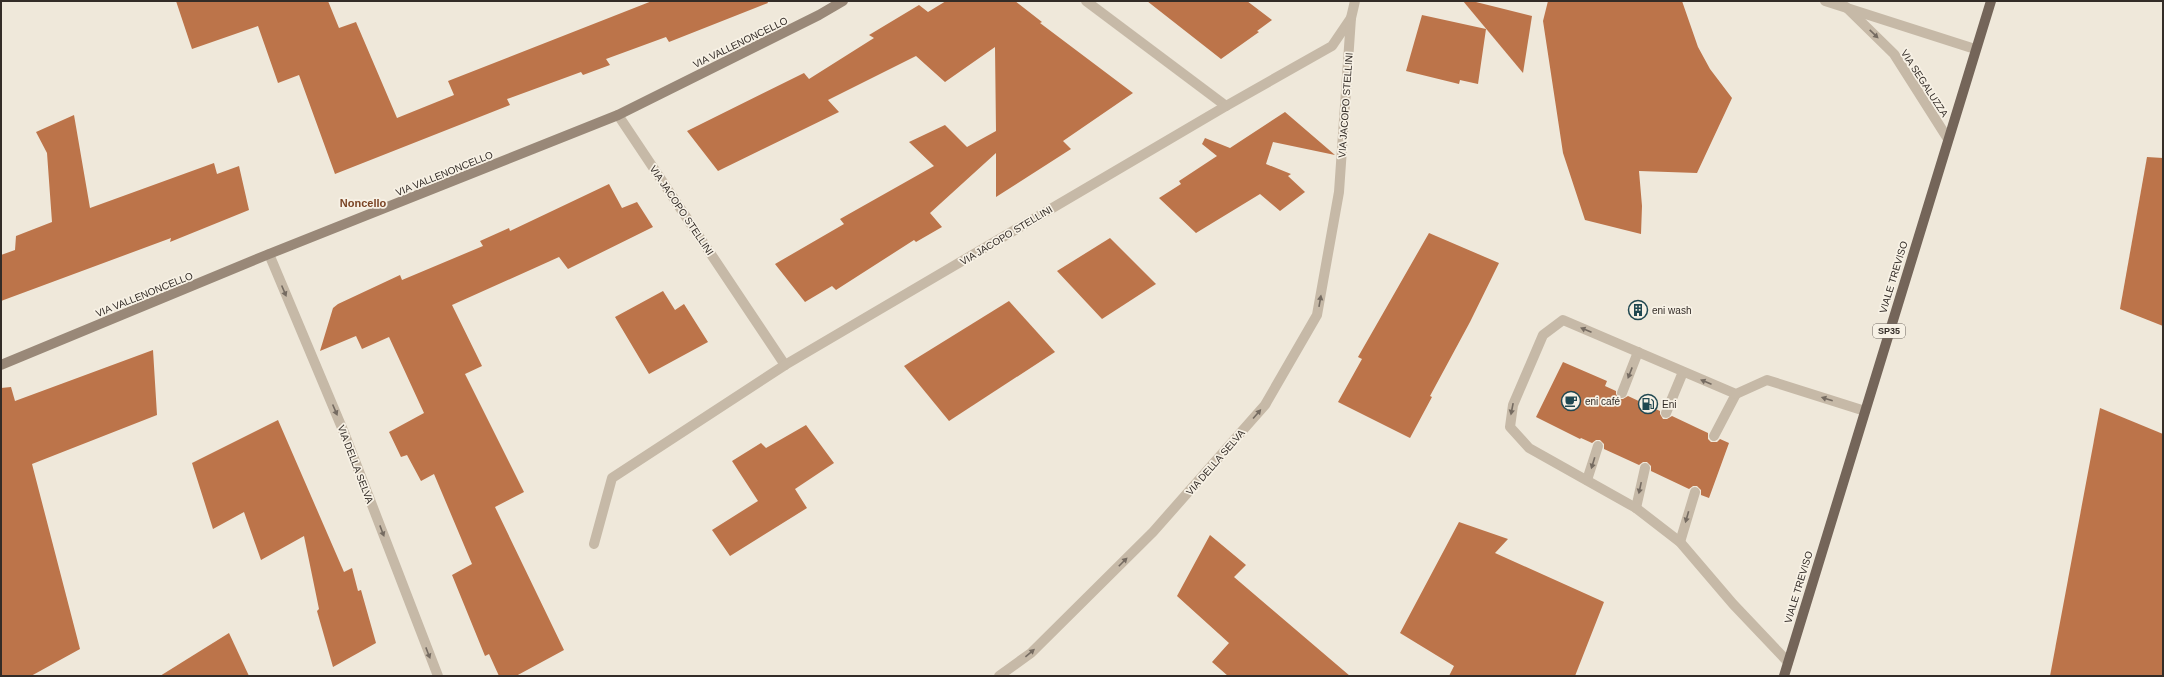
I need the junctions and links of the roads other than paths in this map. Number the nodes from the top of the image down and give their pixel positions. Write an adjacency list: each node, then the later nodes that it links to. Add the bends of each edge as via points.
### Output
1 (843, 1): 10 (street, VIA VALLENONCELLO)
2 (1086, 1): 9 (street)
3 (1355, 1): 7 (street, VIA JACOPO STELLINI)
4 (1825, 1): 6 (street, VIA SEGALUZZA)
5 (1991, 1): 8 (main road, VIALE TREVISO / SP35)
6 (1846, 7): 8 (street, VIA SEGALUZZA); 11 (street, VIA SEGALUZZA, one-way to 11, via 1894,54)
7 (1351, 18): 9 (street, VIA JACOPO STELLINI, via 1332,46); 12 (street, VIA JACOPO STELLINI)
8 (1975, 49): 11 (main road, VIALE TREVISO / SP35)
9 (1226, 106): 16 (street, VIA JACOPO STELLINI)
10 (618, 115): 13 (street, VIA VALLENONCELLO); 16 (street, VIA JACOPO STELLINI)
11 (1948, 139): 20 (main road, VIALE TREVISO / SP35)
12 (1339, 192): 32 (street, VIA DELLA SELVA, one-way to 12, via 1030,653 1153,532 1265,406 1318,315)
13 (269, 254): 15 (street, VIA VALLENONCELLO); 31 (street, VIA DELLA SELVA, one-way to 31, via 345,435)
14 (1638, 352): 17 (street); 18 (street, one-way to 18); 25 (street, one-way to 25, via 1563,320 1543,335 1513,405 1510,427 1529,448)
15 (1, 365)
16 (786, 365): 29 (street, VIA JACOPO STELLINI, via 612,478)
17 (1684, 372): 19 (street, one-way to 17); 21 (street)
18 (1622, 393)
19 (1736, 394): 20 (street, one-way to 19, via 1766,380); 22 (street)
20 (1864, 411): 30 (main road, VIALE TREVISO / SP35)
21 (1666, 413)
22 (1714, 436)
23 (1598, 446): 25 (street, one-way to 25)
24 (1645, 468): 27 (street, one-way to 27)
25 (1587, 480): 27 (street)
26 (1695, 492): 28 (street, one-way to 28)
27 (1636, 508): 28 (street)
28 (1680, 542): 30 (street, via 1733,604)
29 (594, 544)
30 (1788, 662): 33 (main road, VIALE TREVISO / SP35)
31 (438, 676)
32 (999, 676)
33 (1784, 676)

